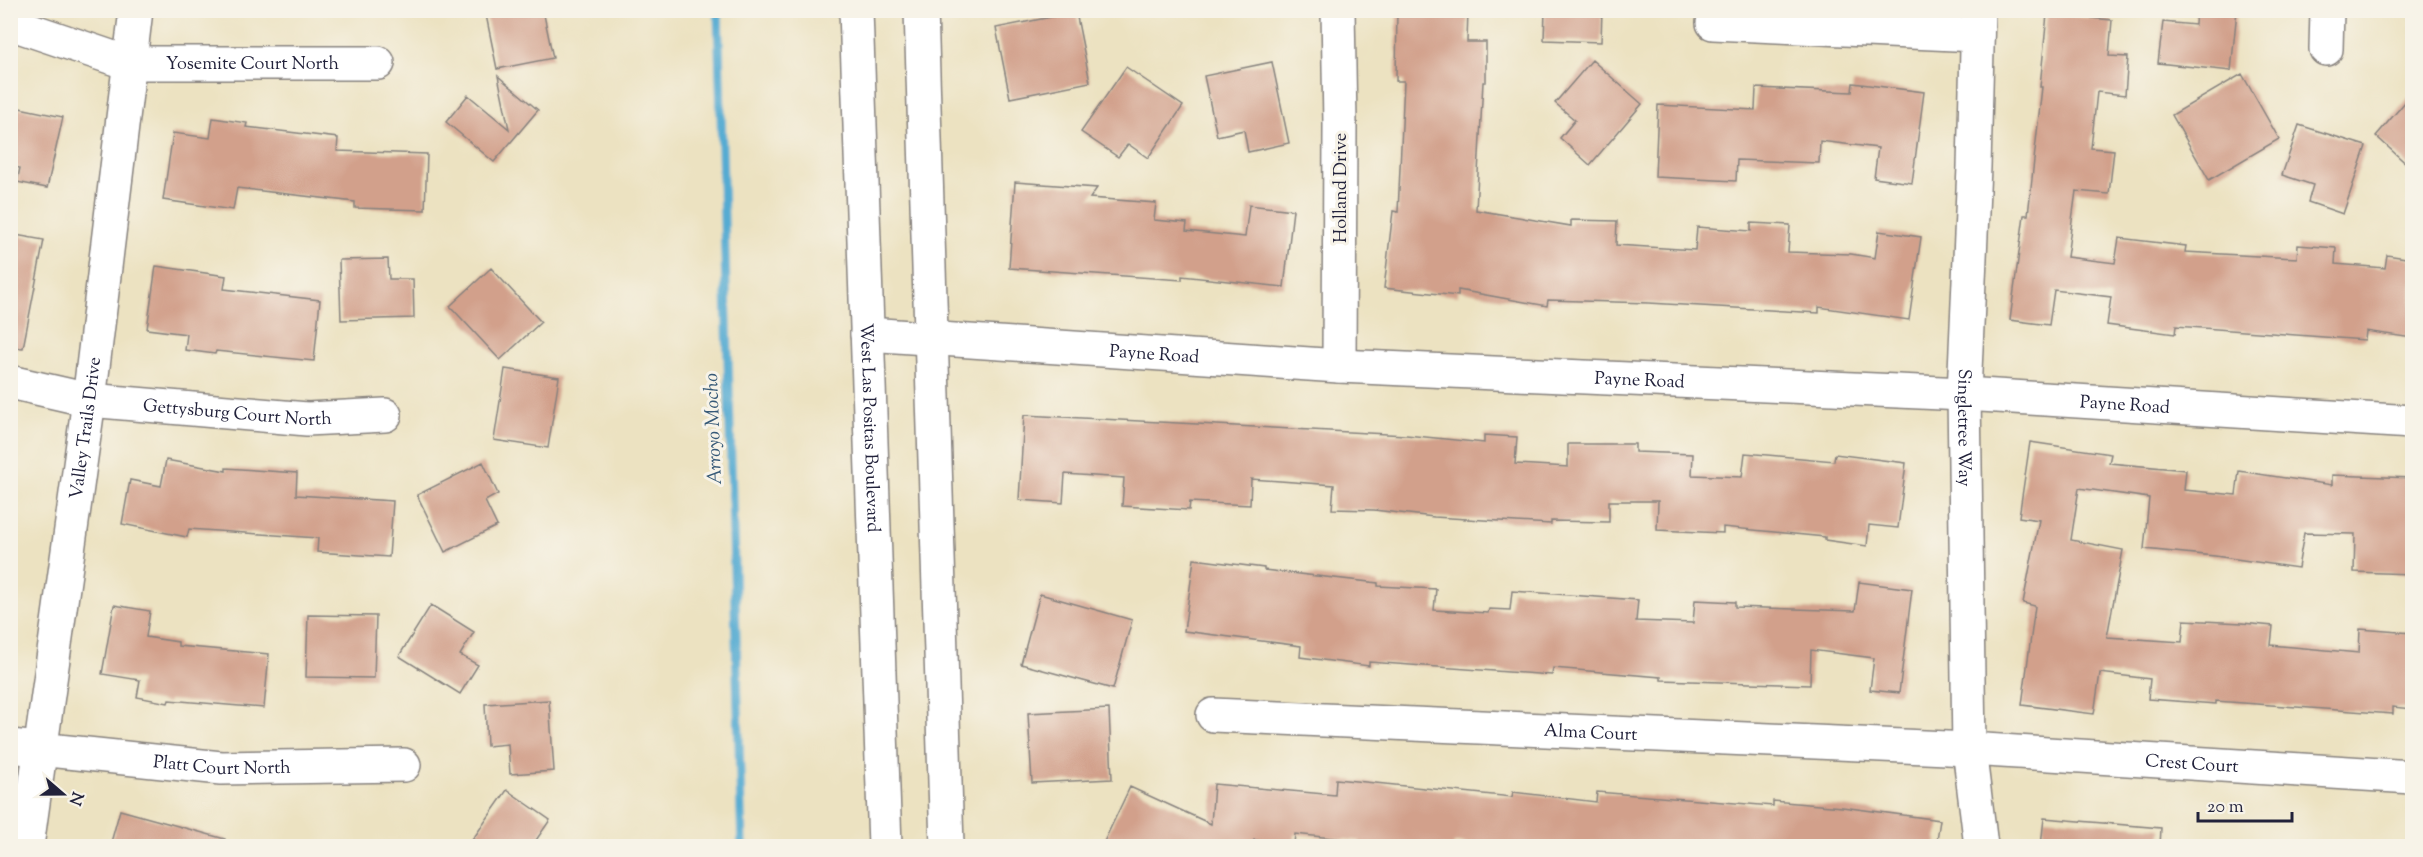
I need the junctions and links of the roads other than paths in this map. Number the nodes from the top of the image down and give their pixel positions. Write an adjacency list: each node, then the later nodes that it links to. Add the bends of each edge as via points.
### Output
1 (136, 10): 10 (street, Valley Trails Drive)
2 (856, 10): 12 (street, West Las Positas Boulevard)
3 (921, 10): 13 (street)
4 (1338, 10): 14 (street, Holland Drive)
5 (2328, 10): 9 (street)
6 (10, 23): 10 (street, Yosemite Court North)
7 (1713, 23): 8 (street)
8 (1977, 23): 16 (street, Singletree Way)
9 (2326, 49)
10 (128, 63): 11 (street, Yosemite Court North); 17 (street, Valley Trails Drive)
11 (378, 63)
12 (867, 334): 13 (street, Payne Road); 26 (street, West Las Positas Boulevard)
13 (930, 337): 14 (street, Payne Road); 27 (street)
14 (1339, 366): 16 (street, Payne Road)
15 (10, 382): 17 (street, Gettysburg Court North)
16 (1964, 394): 19 (street, Payne Road); 22 (street, Singletree Way)
17 (89, 400): 18 (street, Gettysburg Court North, via 307,419); 21 (street, Valley Trails Drive)
18 (386, 415)
19 (2412, 422)
20 (1213, 715): 22 (street, Alma Court)
21 (26, 748): 23 (street, Platt Court North, via 221,768); 25 (street, Valley Trails Drive)
22 (1969, 749): 24 (street, Crest Court); 28 (street, Singletree Way)
23 (404, 765)
24 (2412, 777)
25 (27, 846)
26 (885, 846)
27 (947, 846)
28 (1981, 846)

